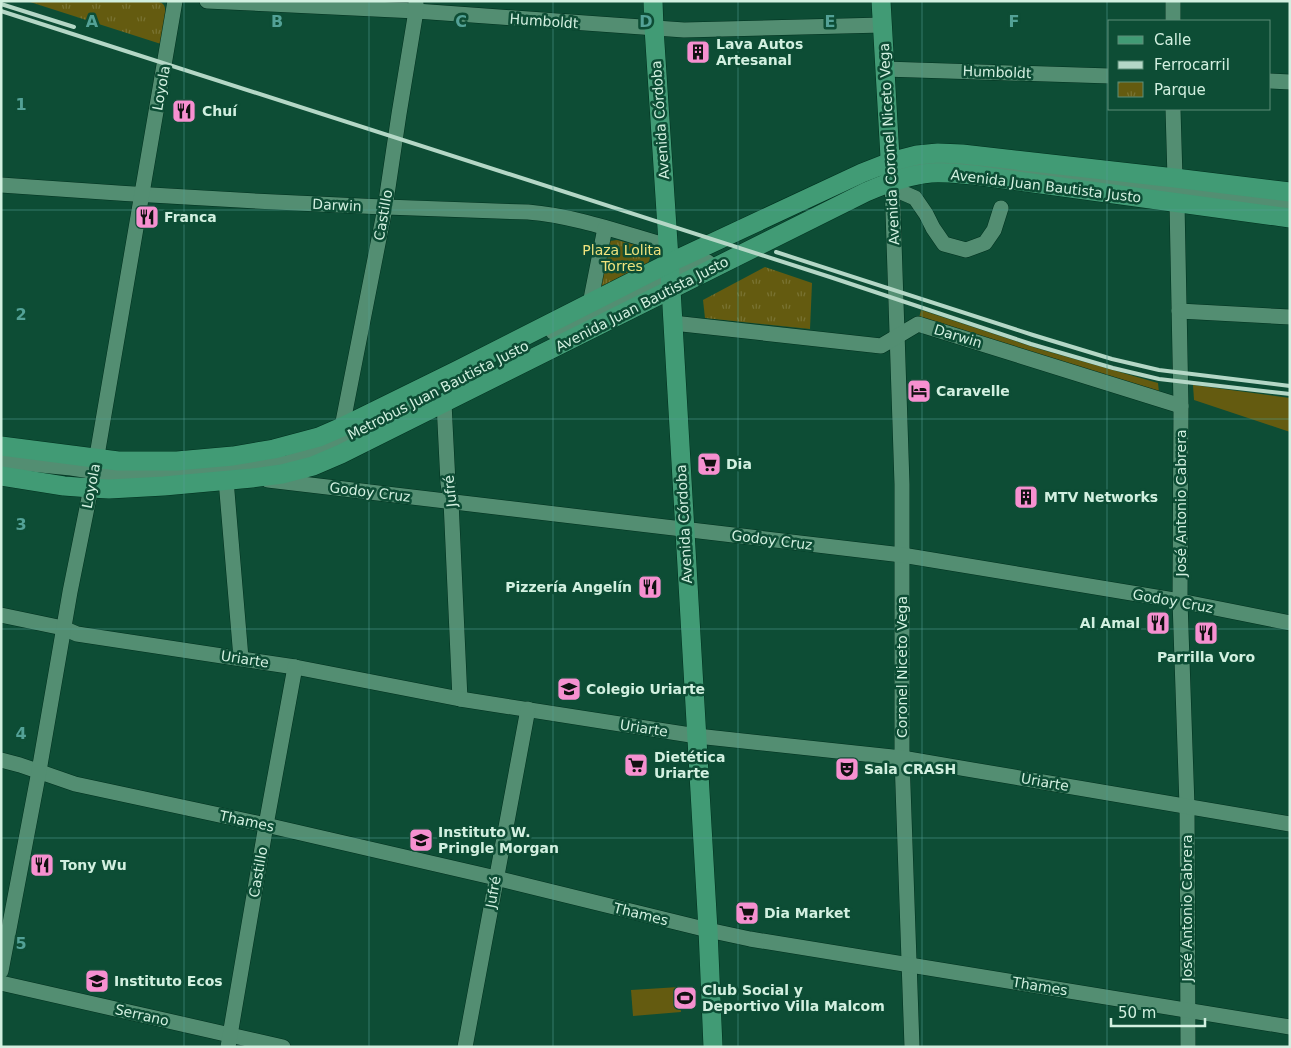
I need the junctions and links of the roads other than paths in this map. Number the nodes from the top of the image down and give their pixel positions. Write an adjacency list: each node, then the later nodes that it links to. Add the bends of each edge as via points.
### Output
1 (176, 1): 19 (street, Loyola)
2 (206, 1): 6 (street, Humboldt)
3 (654, 1): 9 (main road, Avenida Córdoba)
4 (881, 1): 8 (main road, Avenida Coronel Niceto Vega)
5 (1173, 1): 7 (street)
6 (416, 6): 9 (street, Humboldt); 21 (street, Castillo)
7 (1173, 20)
8 (882, 25): 9 (street, Humboldt); 10 (main road, Avenida Coronel Niceto Vega)
9 (654, 28): 25 (main road, Avenida Córdoba)
10 (884, 69): 11 (street, Humboldt); 15 (main road, Avenida Coronel Niceto Vega)
11 (1108, 76)
12 (1271, 81): 13 (street)
13 (1290, 82)
14 (1173, 110): 17 (street, José Antonio Cabrera)
15 (891, 176): 17 (main road, Avenida Juan Bautista Justo, via 931,173 974,175); 17 (main road, Avenida Juan Bautista Justo, via 917,156 962,154); 22 (street, via 915,198 944,244 966,250 985,243 994,230); 25 (main road, Avenida Juan Bautista Justo, via 866,192); 25 (main road, Avenida Juan Bautista Justo, via 862,173); 26 (street, Avenida Coronel Niceto Vega)
16 (1, 185): 19 (street, Darwin)
17 (1176, 190): 18 (main road, Avenida Juan Bautista Justo); 20 (street); 23 (main road, Avenida Juan Bautista Justo); 28 (street, José Antonio Cabrera)
18 (1290, 192)
19 (142, 195): 21 (street, Darwin); 37 (street, Loyola)
20 (1290, 204)
21 (386, 208): 24 (street, Darwin, via 550,214); 34 (street, Castillo)
22 (1001, 208)
23 (1290, 218)
24 (606, 228): 25 (street, Darwin); 27 (street)
25 (670, 269): 27 (main road, Avenida Juan Bautista Justo); 30 (main road, Avenida Córdoba); 32 (main road, Avenida Juan Bautista Justo); 37 (street, Metrobus Juan Bautista Justo, via 638,289 306,456 286,463 244,469 117,476)
26 (895, 288): 31 (street, Coronel Niceto Vega)
27 (590, 304): 34 (main road, Avenida Juan Bautista Justo)
28 (1179, 311): 29 (street); 33 (street, José Antonio Cabrera)
29 (1290, 317)
30 (673, 324): 31 (street, Darwin, via 880,346); 42 (main road, Avenida Córdoba)
31 (896, 337): 33 (street, Darwin, via 918,324); 43 (street, Coronel Niceto Vega)
32 (444, 403): 39 (main road, Avenida Juan Bautista Justo, via 313,466); 41 (street, Jufré)
33 (1182, 406): 44 (street, José Antonio Cabrera)
34 (342, 427): 37 (main road, Avenida Juan Bautista Justo, via 319,438 274,449 177,461 118,461)
35 (1, 446): 37 (main road, Avenida Juan Bautista Justo)
36 (1, 461): 37 (street, Metrobus Juan Bautista Justo)
37 (94, 473): 38 (main road, Avenida Juan Bautista Justo, via 64,486); 40 (main road, Avenida Juan Bautista Justo, via 109,488); 47 (street, Loyola)
38 (1, 476)
39 (252, 478): 40 (main road, Avenida Juan Bautista Justo); 41 (street, Godoy Cruz)
40 (226, 480): 48 (street)
41 (451, 502): 42 (street, Godoy Cruz); 50 (street, Jufré)
42 (684, 530): 43 (street, Godoy Cruz); 52 (main road, Avenida Córdoba)
43 (902, 555): 44 (street, Godoy Cruz); 53 (street, Coronel Niceto Vega)
44 (1180, 601): 46 (street, Godoy Cruz); 56 (street, José Antonio Cabrera)
45 (1, 616): 47 (street, Uriarte)
46 (1290, 623)
47 (63, 628): 48 (street, Uriarte, via 77,634); 55 (street, Loyola)
48 (242, 658): 49 (street, Uriarte)
49 (295, 668): 50 (street, Uriarte); 58 (street, Castillo)
50 (460, 699): 51 (street, Uriarte)
51 (528, 709): 52 (street, Uriarte); 59 (street, Jufré)
52 (697, 736): 53 (street, Uriarte); 60 (main road, Avenida Córdoba)
53 (902, 758): 56 (street, Uriarte); 61 (street, Coronel Niceto Vega)
54 (1, 760): 55 (street, Thames)
55 (39, 771): 58 (street, Thames, via 75,784); 62 (street, Loyola)
56 (1186, 806): 57 (street, Uriarte); 64 (street, José Antonio Cabrera)
57 (1290, 824)
58 (266, 826): 59 (street, Thames); 66 (street, Castillo)
59 (496, 878): 60 (street, Thames); 68 (street, Jufré)
60 (708, 930): 61 (street, Thames); 69 (main road, Avenida Córdoba)
61 (909, 965): 64 (street, Thames); 70 (street, Coronel Niceto Vega)
62 (1, 971)
63 (1, 983): 66 (street, Serrano)
64 (1188, 1010): 65 (street, Thames); 71 (street, José Antonio Cabrera)
65 (1290, 1027)
66 (229, 1041): 67 (street, Serrano)
67 (283, 1047)
68 (465, 1047)
69 (713, 1047)
70 (912, 1047)
71 (1188, 1047)

